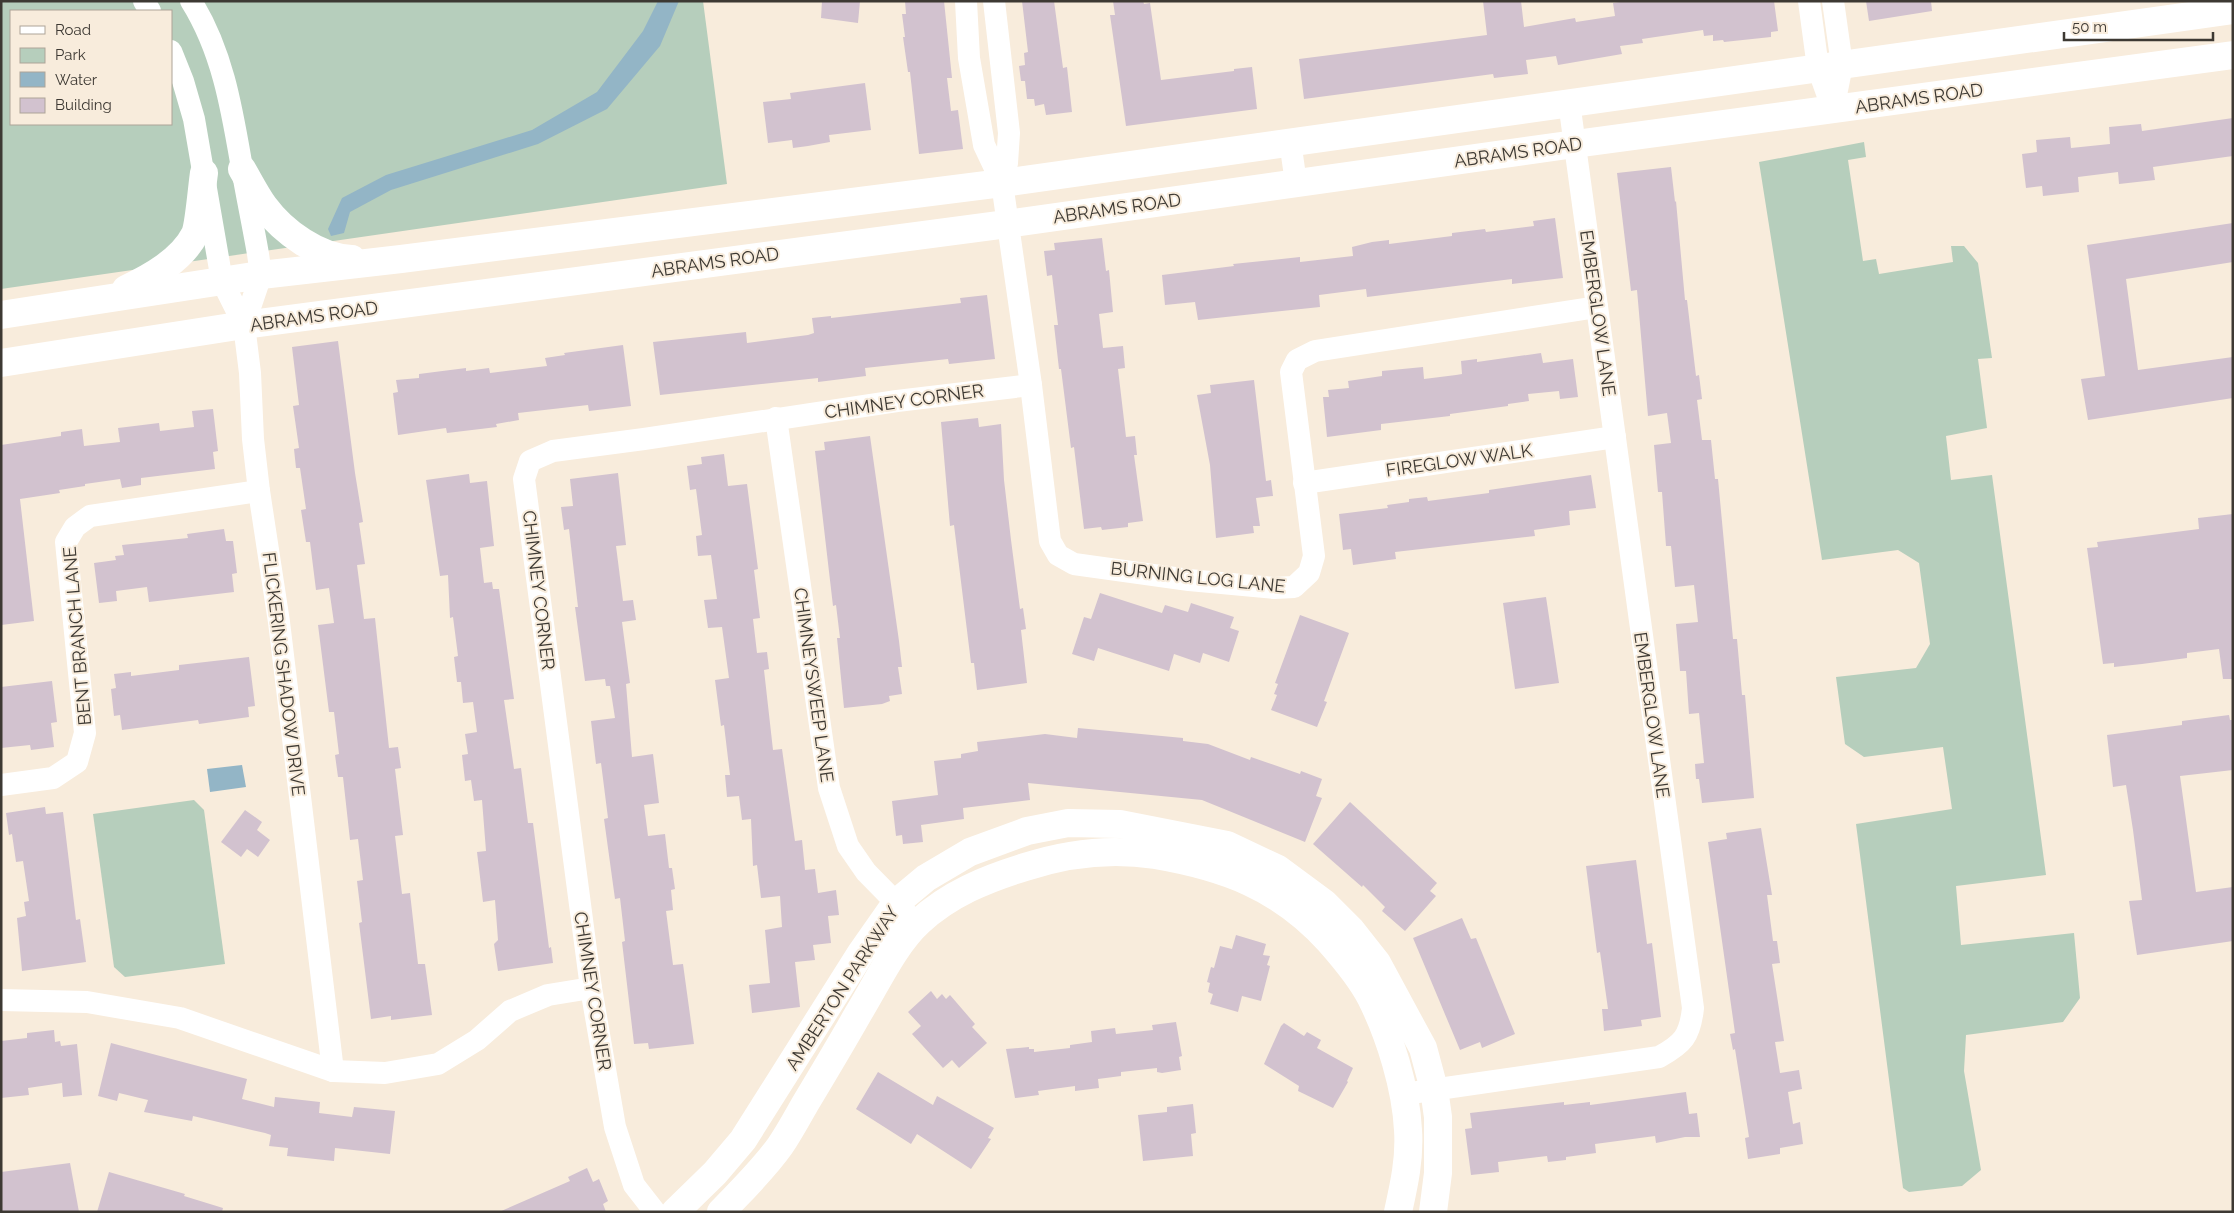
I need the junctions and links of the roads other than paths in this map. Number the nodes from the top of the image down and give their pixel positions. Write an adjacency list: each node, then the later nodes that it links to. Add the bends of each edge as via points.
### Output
1 (191, 1): 14 (street, via 200,15 227,85)
2 (966, 1): 16 (street, BURNING LOG LANE, via 969,58 984,145)
3 (994, 1): 16 (street, BURNING LOG LANE, via 1009,133)
4 (1809, 1): 9 (street)
5 (1833, 1): 9 (street)
6 (2233, 10): 9 (main road)
7 (172, 54): 15 (street, FLICKERING SHADOW DRIVE, via 191,110)
8 (2233, 55): 11 (main road, ABRAMS ROAD)
9 (1830, 67): 10 (main road); 11 (street)
10 (1569, 102): 12 (main road); 13 (street, EMBERGLOW LANE)
11 (1833, 110): 13 (main road, ABRAMS ROAD)
12 (1290, 141): 16 (main road); 17 (street)
13 (1575, 144): 17 (main road, ABRAMS ROAD); 23 (street, EMBERGLOW LANE)
14 (242, 169): 19 (main road, via 264,207 300,241 324,253 349,259); 20 (street)
15 (204, 173): 21 (street, FLICKERING SHADOW DRIVE); 22 (main road, via 195,234 181,252 145,280)
16 (1002, 183): 18 (street, BURNING LOG LANE); 19 (main road)
17 (1296, 183): 18 (main road, ABRAMS ROAD)
18 (1007, 224): 25 (main road, ABRAMS ROAD); 27 (street, BURNING LOG LANE)
19 (401, 259): 20 (main road)
20 (261, 275): 21 (main road); 25 (street)
21 (222, 281): 22 (main road); 25 (street, FLICKERING SHADOW DRIVE)
22 (102, 298): 24 (main road)
23 (1598, 307): 29 (street, EMBERGLOW LANE); 30 (street, BURNING LOG LANE, via 1315,351 1297,360 1291,372)
24 (1, 315)
25 (244, 325): 26 (main road, ABRAMS ROAD); 31 (street, FLICKERING SHADOW DRIVE)
26 (1, 363)
27 (1031, 385): 28 (street, CHIMNEY CORNER); 30 (street, BURNING LOG LANE, via 1050,541 1058,555 1074,564 1189,580 1294,587 1309,573 1314,556)
28 (776, 418): 33 (street, CHIMNEYSWEEP LANE, via 829,788 848,846 866,872); 35 (street, CHIMNEY CORNER, via 553,451 530,461 524,479)
29 (1614, 437): 30 (street, FIREGLOW WALK); 38 (street, EMBERGLOW LANE, via 1694,1008 1691,1028 1675,1048 1659,1057)
30 (1304, 483)
31 (258, 491): 32 (street, BENT BRANCH LANE, via 90,516 75,527 66,542 86,733 77,762 53,778); 37 (street, FLICKERING SHADOW DRIVE, via 279,622)
32 (1, 785)
33 (896, 904): 34 (street, CHIMNEYSWEEP LANE); 38 (main road, AMBERTON PARKWAY, via 926,878 970,852 1028,831 1068,823 1120,824 1227,845 1278,869 1324,903 1351,930 1378,963 1423,1048); 41 (main road, AMBERTON PARKWAY, via 861,953 743,1140 716,1173)
34 (917, 924): 39 (main road, AMBERTON PARKWAY, via 942,903 985,879 1087,852 1136,852 1187,860 1232,873 1281,898 1342,955 1371,997); 42 (main road, AMBERTON PARKWAY, via 892,958 779,1147)
35 (591, 988): 37 (street, via 548,995 510,1011 477,1040 438,1064 385,1073); 40 (street, CHIMNEY CORNER, via 614,1127 634,1185)
36 (1, 1000): 37 (street, via 87,1002 180,1018)
37 (333, 1071)
38 (1434, 1089): 39 (street, EMBERGLOW LANE); 44 (main road, AMBERTON PARKWAY, via 1438,1117 1438,1173)
39 (1404, 1094): 43 (main road, AMBERTON PARKWAY, via 1408,1162)
40 (655, 1212)
41 (675, 1212)
42 (721, 1212)
43 (1398, 1212)
44 (1433, 1212)

